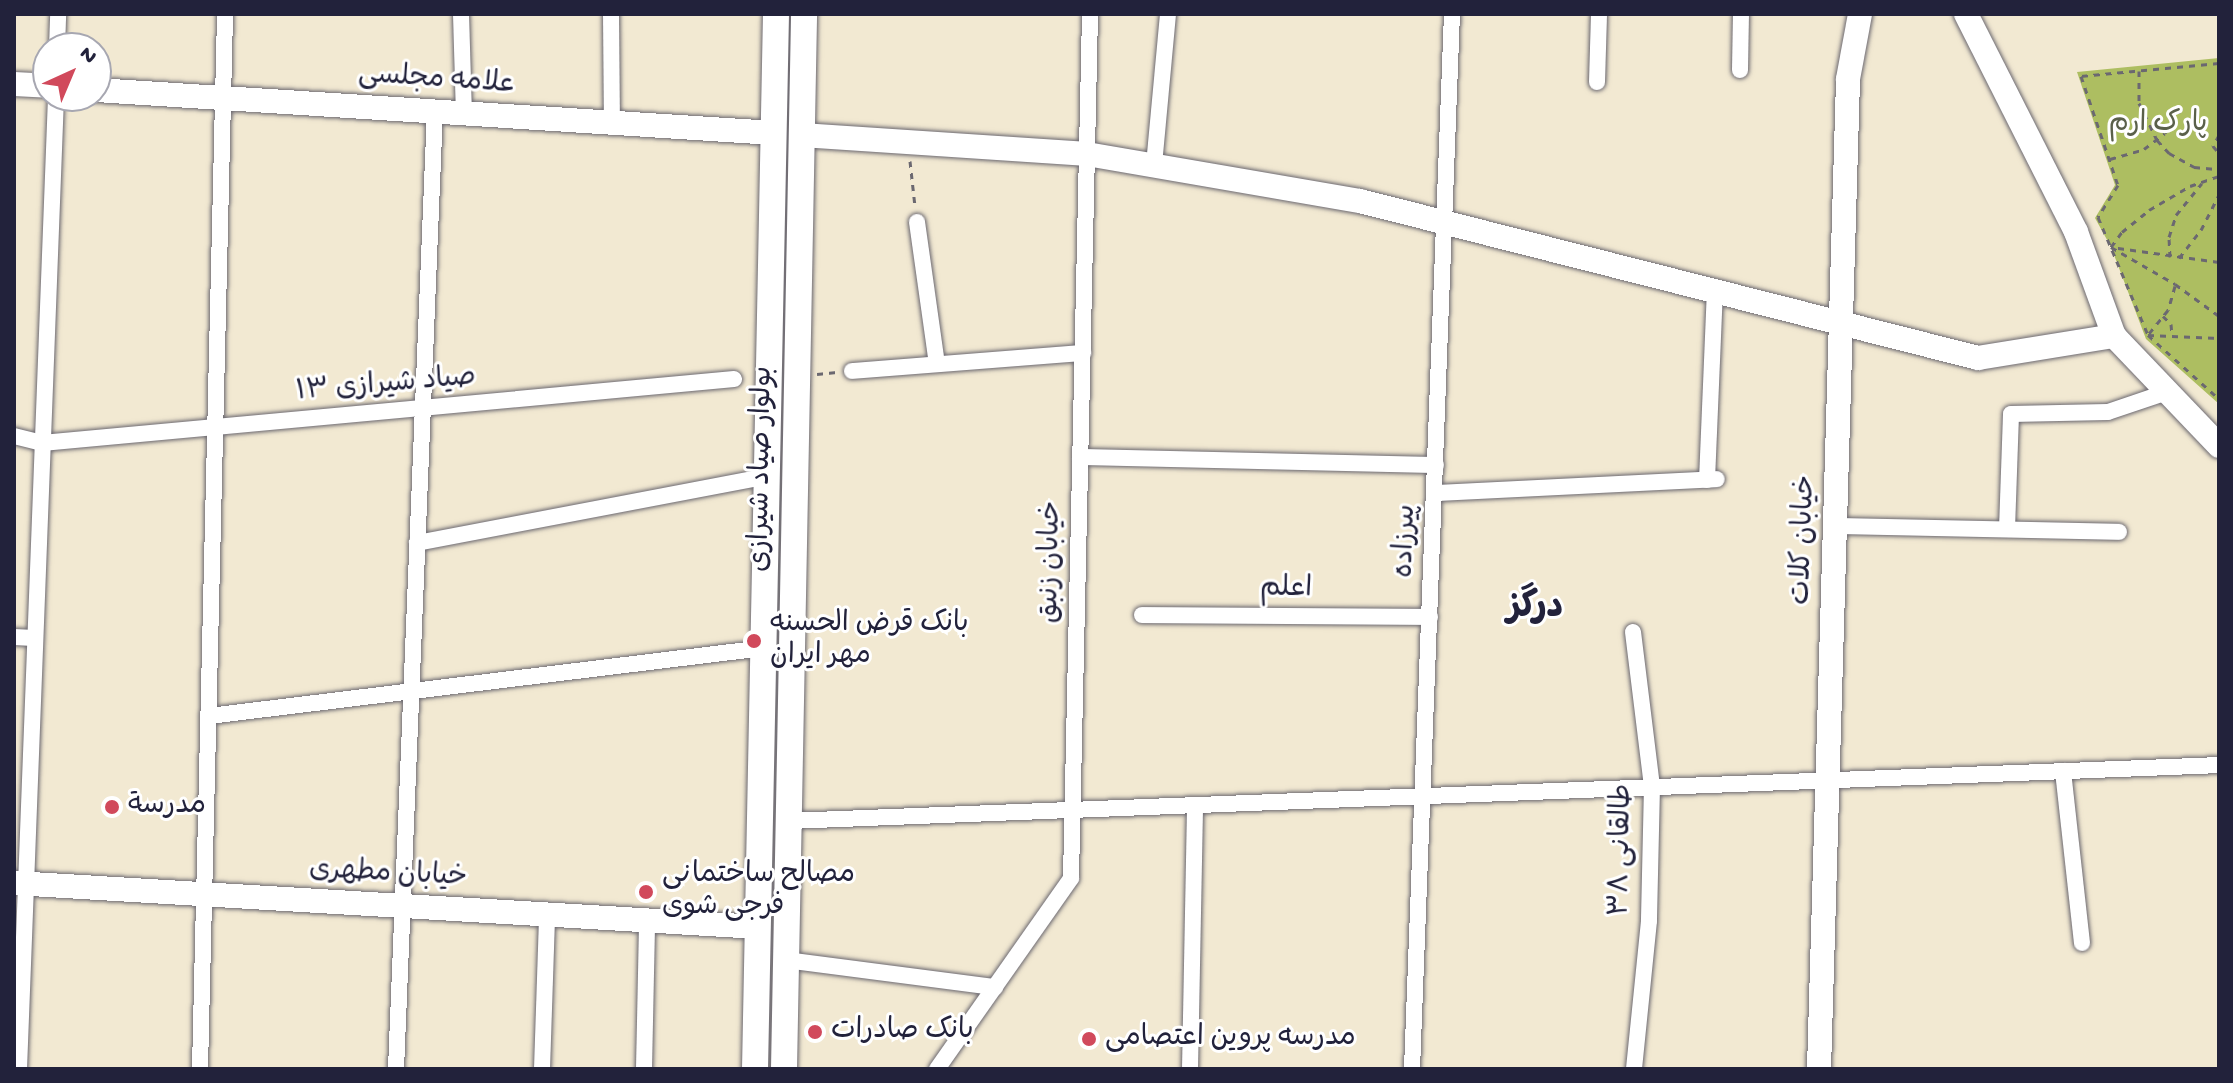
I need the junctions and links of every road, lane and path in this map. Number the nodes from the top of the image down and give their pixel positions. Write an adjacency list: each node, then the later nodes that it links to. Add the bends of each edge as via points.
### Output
1 (225, 14): 18 (street)
2 (461, 14): 22 (street)
3 (611, 14): 23 (street)
4 (776, 14): 24 (main road, بولوار صیاد شیرازی)
5 (804, 14): 25 (main road, بولوار صیاد شیرازی)
6 (1090, 14): 30 (street, خیابان زنبق)
7 (1168, 14): 32 (street)
8 (1452, 14): 38 (street, پیرزاده)
9 (1599, 14): 16 (street)
10 (1741, 14): 14 (street)
11 (1860, 14): 47 (street, خیابان کلات, via 1848,79)
12 (1966, 14): 50 (street, via 2076,232)
13 (2219, 63): 15 (path)
14 (1740, 70)
15 (2139, 71): 27 (path, via 2139,103); 31 (path, via 2081,76)
16 (1597, 82)
17 (112, 91): 18 (street, علامه مجلسی)
18 (223, 98): 20 (street, علامه مجلسی); 60 (street)
19 (2183, 106): 27 (path)
20 (435, 111): 22 (street, علامه مجلسی); 59 (street)
21 (55, 112): 62 (street)
22 (464, 113): 23 (street, علامه مجلسی)
23 (612, 123): 24 (street, علامه مجلسی)
24 (774, 133): 25 (main road); 66 (main road, بولوار صیاد شیرازی)
25 (802, 135): 28 (street); 55 (main road, بولوار صیاد شیرازی)
26 (2219, 135): 29 (path, via 2213,146)
27 (2157, 140): 31 (path, via 2129,156); 33 (path, via 2194,167)
28 (908, 142): 30 (street); 37 (path)
29 (2219, 153)
30 (1087, 154): 32 (street); 52 (street, خیابان زنبق)
31 (2110, 159): 39 (path, via 2118,185 2098,217)
32 (1154, 165): 38 (street, via 1360,201)
33 (2219, 169)
34 (2219, 176): 35 (path)
35 (2205, 181): 39 (path, via 2149,210); 40 (path, via 2176,215)
36 (2219, 195): 41 (path)
37 (917, 222): 53 (street)
38 (1445, 223): 44 (street); 65 (street, پیرزاده)
39 (2111, 247): 40 (path); 43 (path); 48 (path)
40 (2170, 257): 41 (path)
41 (2179, 258): 42 (path)
42 (2219, 262)
43 (2175, 284): 45 (path); 46 (path)
44 (1715, 292): 47 (street); 67 (street, via 1712,480)
45 (2163, 316): 48 (path); 49 (path)
46 (2219, 316)
47 (1841, 324): 50 (street, via 1978,358); 68 (street, خیابان کلات)
48 (2148, 335): 49 (path); 58 (path)
49 (2172, 335): 51 (path)
50 (2114, 336): 57 (street)
51 (2219, 338)
52 (1083, 353): 53 (street); 64 (street, خیابان زنبق)
53 (937, 364): 54 (street)
54 (852, 371): 55 (path)
55 (797, 376): 87 (main road, بولوار صیاد شیرازی)
56 (734, 379): 59 (street, صیاد شیرازی ۱۳)
57 (2167, 392): 63 (street); 69 (street, via 2108,412 2011,414)
58 (2219, 399)
59 (423, 408): 60 (street, صیاد شیرازی ۱۳); 71 (street)
60 (217, 428): 62 (street, صیاد شیرازی ۱۳); 79 (street)
61 (14, 436): 62 (street, صیاد شیرازی ۱۳)
62 (42, 443): 76 (street)
63 (2219, 446)
64 (1080, 457): 65 (street); 86 (street, خیابان زنبق)
65 (1436, 465): 67 (street, پیرزاده)
66 (767, 476): 71 (street); 77 (main road, بولوار صیاد شیرازی)
67 (1435, 493): 73 (street, پیرزاده)
68 (1835, 526): 69 (street); 82 (street, خیابان کلات)
69 (2007, 529): 70 (street)
70 (2119, 532)
71 (417, 543): 78 (street)
72 (1142, 615): 73 (street, اعلم)
73 (1430, 617): 84 (street, پیرزاده)
74 (1633, 632): 83 (street, طالقانی ۳۸)
75 (14, 637): 76 (street)
76 (34, 638): 88 (street)
77 (764, 648): 78 (street); 93 (main road, بولوار صیاد شیرازی)
78 (411, 691): 79 (street); 90 (street)
79 (209, 716): 89 (street)
80 (2219, 765): 81 (street)
81 (2063, 771): 82 (street); 94 (street)
82 (1827, 781): 83 (street); 108 (street, خیابان کلات)
83 (1652, 786): 84 (street); 107 (street, طالقانی ۳۸, via 1649,921)
84 (1423, 798): 85 (street); 106 (street, پیرزاده)
85 (1195, 806): 86 (street); 105 (street)
86 (1073, 811): 87 (street); 96 (street, خیابان زنبق, via 1071,878)
87 (789, 821): 95 (main road, بولوار صیاد شیرازی)
88 (19, 884): 89 (street, خیابان مطهری); 97 (street)
89 (204, 895): 90 (street, خیابان مطهری); 98 (street)
90 (402, 906): 91 (street, خیابان مطهری); 99 (street)
91 (547, 915): 92 (street, خیابان مطهری); 100 (street)
92 (647, 920): 93 (street, خیابان مطهری); 101 (street)
93 (758, 927): 102 (main road, بولوار صیاد شیرازی)
94 (2082, 943)
95 (786, 960): 96 (street); 103 (main road, بولوار صیاد شیرازی)
96 (995, 987): 104 (street, خیابان زنبق)
97 (19, 1069)
98 (200, 1069)
99 (396, 1069)
100 (542, 1069)
101 (644, 1069)
102 (755, 1069)
103 (784, 1069)
104 (937, 1069)
105 (1190, 1069)
106 (1412, 1069)
107 (1634, 1069)
108 (1819, 1069)

